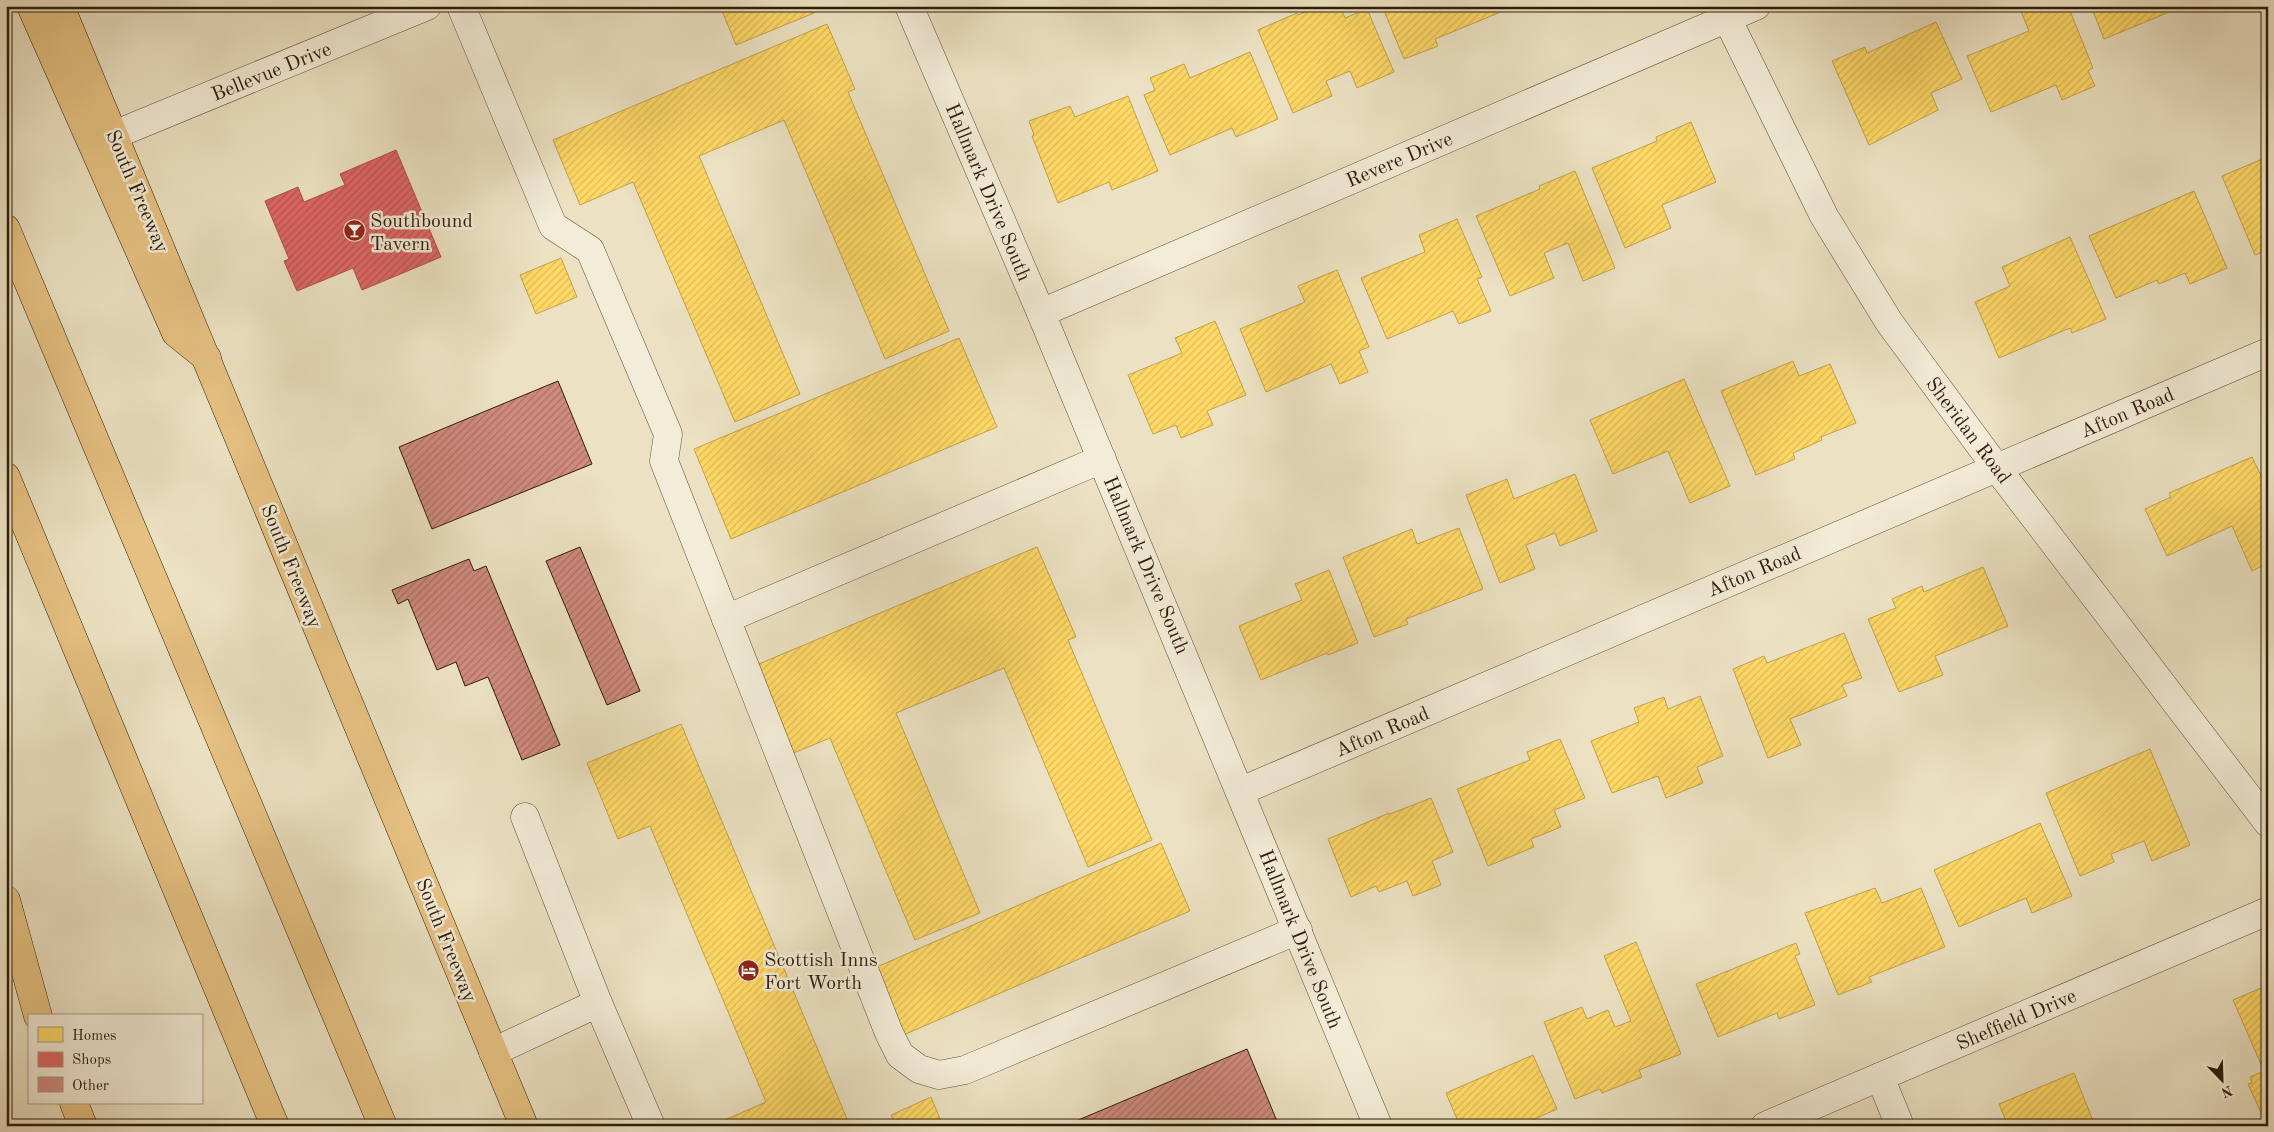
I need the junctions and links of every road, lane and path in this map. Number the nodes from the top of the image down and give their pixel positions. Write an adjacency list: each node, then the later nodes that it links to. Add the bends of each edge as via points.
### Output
1 (31, 6): 12 (main road, via 176,333)
2 (60, 6): 8 (main road, South Freeway)
3 (427, 6): 8 (street, Bellevue Drive)
4 (460, 6): 16 (street, via 553,226 590,250 668,434 664,461)
5 (909, 6): 10 (street, Hallmark Drive South)
6 (1756, 6): 7 (street, Revere Drive)
7 (1724, 12): 10 (street, Revere Drive); 14 (street, Sheridan Road, via 1824,216 1889,322)
8 (114, 135): 12 (main road, South Freeway)
9 (6, 228): 32 (main road)
10 (1042, 313): 13 (street, Hallmark Drive South)
11 (2268, 352): 14 (street, Afton Road)
12 (207, 358): 27 (main road, South Freeway)
13 (1102, 459): 16 (street); 17 (street, Hallmark Drive South)
14 (1996, 467): 17 (street, Afton Road); 19 (street, Sheridan Road)
15 (6, 477): 31 (main road)
16 (726, 619): 22 (street, via 889,1033 900,1054 919,1069 939,1075 965,1070)
17 (1241, 792): 22 (street, Hallmark Drive South)
18 (525, 817): 24 (street)
19 (2268, 822)
20 (6, 900): 25 (main road)
21 (2268, 911): 28 (street, Sheffield Drive)
22 (1298, 930): 35 (street, Hallmark Drive South)
23 (6, 945): 26 (main road)
24 (598, 1004): 27 (street); 34 (street)
25 (37, 1014)
26 (37, 1014)
27 (493, 1052): 33 (main road, South Freeway)
28 (1880, 1077): 36 (street, Sheffield Drive); 37 (street)
29 (74, 1104): 30 (main road)
30 (83, 1126)
31 (275, 1126)
32 (383, 1126)
33 (524, 1126)
34 (651, 1126)
35 (1378, 1126)
36 (1765, 1126)
37 (1900, 1126)

